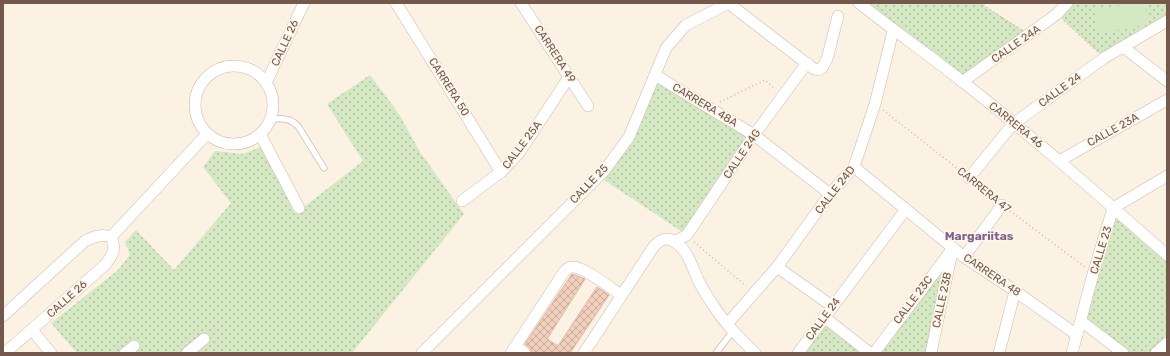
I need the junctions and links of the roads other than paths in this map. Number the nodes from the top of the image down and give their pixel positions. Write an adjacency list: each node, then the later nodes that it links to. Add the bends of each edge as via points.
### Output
1 (304, 3): 16 (street, CALLE 26)
2 (396, 3): 27 (street, CARRERA 50)
3 (521, 3): 13 (street, CARRERA 49)
4 (729, 3): 11 (street); 12 (street, CALLE 25, via 686,25 666,48)
5 (859, 3): 9 (street, CARRERA 46)
6 (1067, 3): 15 (street, CALLE 24A, via 1057,14)
7 (838, 16): 11 (street, via 827,59 822,68 814,69)
8 (1167, 20): 10 (street, CALLE 24)
9 (894, 31): 15 (street, CARRERA 46); 25 (street, CALLE 24D, via 875,104)
10 (1123, 47): 14 (street); 20 (street, CALLE 24)
11 (807, 63): 23 (street, CALLE 24G)
12 (655, 75): 23 (street, CARRERA 48A); 59 (street, CALLE 25, via 629,137 604,171)
13 (570, 77): 18 (street, CARRERA 49); 27 (street, CALLE 25A, via 519,153)
14 (1167, 81)
15 (962, 82): 20 (street, CARRERA 46)
16 (266, 83): 19 (street, via 273,100); 21 (street, via 257,73 245,67 228,66 211,72 199,85 194,102 197,119)
17 (1167, 100): 24 (street, CALLE 23A)
18 (588, 106)
19 (271, 119): 22 (street); 26 (lane, via 292,120)
20 (1013, 124): 24 (street, CARRERA 46); 29 (street, CALLE 24)
21 (207, 134): 22 (street, via 223,143 233,144 252,140); 36 (street)
22 (260, 134): 33 (street)
23 (754, 135): 30 (street, CARRERA 48A); 37 (street, CALLE 24G, via 687,235)
24 (1060, 161): 34 (street, CARRERA 46)
25 (854, 167): 30 (street, CALLE 24D); 35 (street, CARRERA 48)
26 (324, 168)
27 (501, 172): 31 (street, CALLE 25A)
28 (1167, 177): 34 (street)
29 (969, 178)
30 (830, 194): 41 (street, CALLE 24D)
31 (462, 202)
32 (1002, 205): 40 (street)
33 (299, 208)
34 (1113, 208): 39 (street, CARRERA 46); 47 (street, CALLE 23)
35 (906, 209): 38 (street, CARRERA 48); 44 (street, CALLE 24)
36 (111, 237): 45 (street, via 95,236 85,241); 49 (street, CALLE 26, via 114,250 105,265)
37 (674, 241): 43 (street, via 662,239 654,246); 48 (street, via 682,247 700,284)
38 (952, 248): 40 (street, CARRERA 48); 66 (street, CALLE 23C); 67 (street, CALLE 23B)
39 (1167, 255)
40 (964, 257): 42 (street, CARRERA 48)
41 (777, 267): 44 (street); 48 (street, CALLE 24D)
42 (1015, 291): 50 (street, CARRERA 48); 68 (street)
43 (621, 295): 54 (street, via 584,270 569,267); 61 (street)
44 (832, 306): 46 (street, CALLE 24)
45 (3, 316)
46 (824, 317): 64 (street, CALLE 24); 65 (street)
47 (1081, 321): 50 (street, CALLE 23); 70 (street)
48 (730, 327): 62 (lane); 63 (street)
49 (32, 330): 55 (street, CALLE 26); 56 (street)
50 (1077, 335): 69 (street, CALLE 23)
51 (204, 339): 58 (street)
52 (1167, 343): 71 (street)
53 (134, 346): 57 (street)
54 (513, 350): 60 (street)
55 (5, 353)
56 (51, 353)
57 (125, 353)
58 (187, 353)
59 (422, 353)
60 (525, 353)
61 (584, 353)
62 (716, 353)
63 (755, 353)
64 (798, 353)
65 (870, 353)
66 (874, 353)
67 (931, 353)
68 (999, 353)
69 (1072, 353)
70 (1123, 353)
71 (1156, 353)

